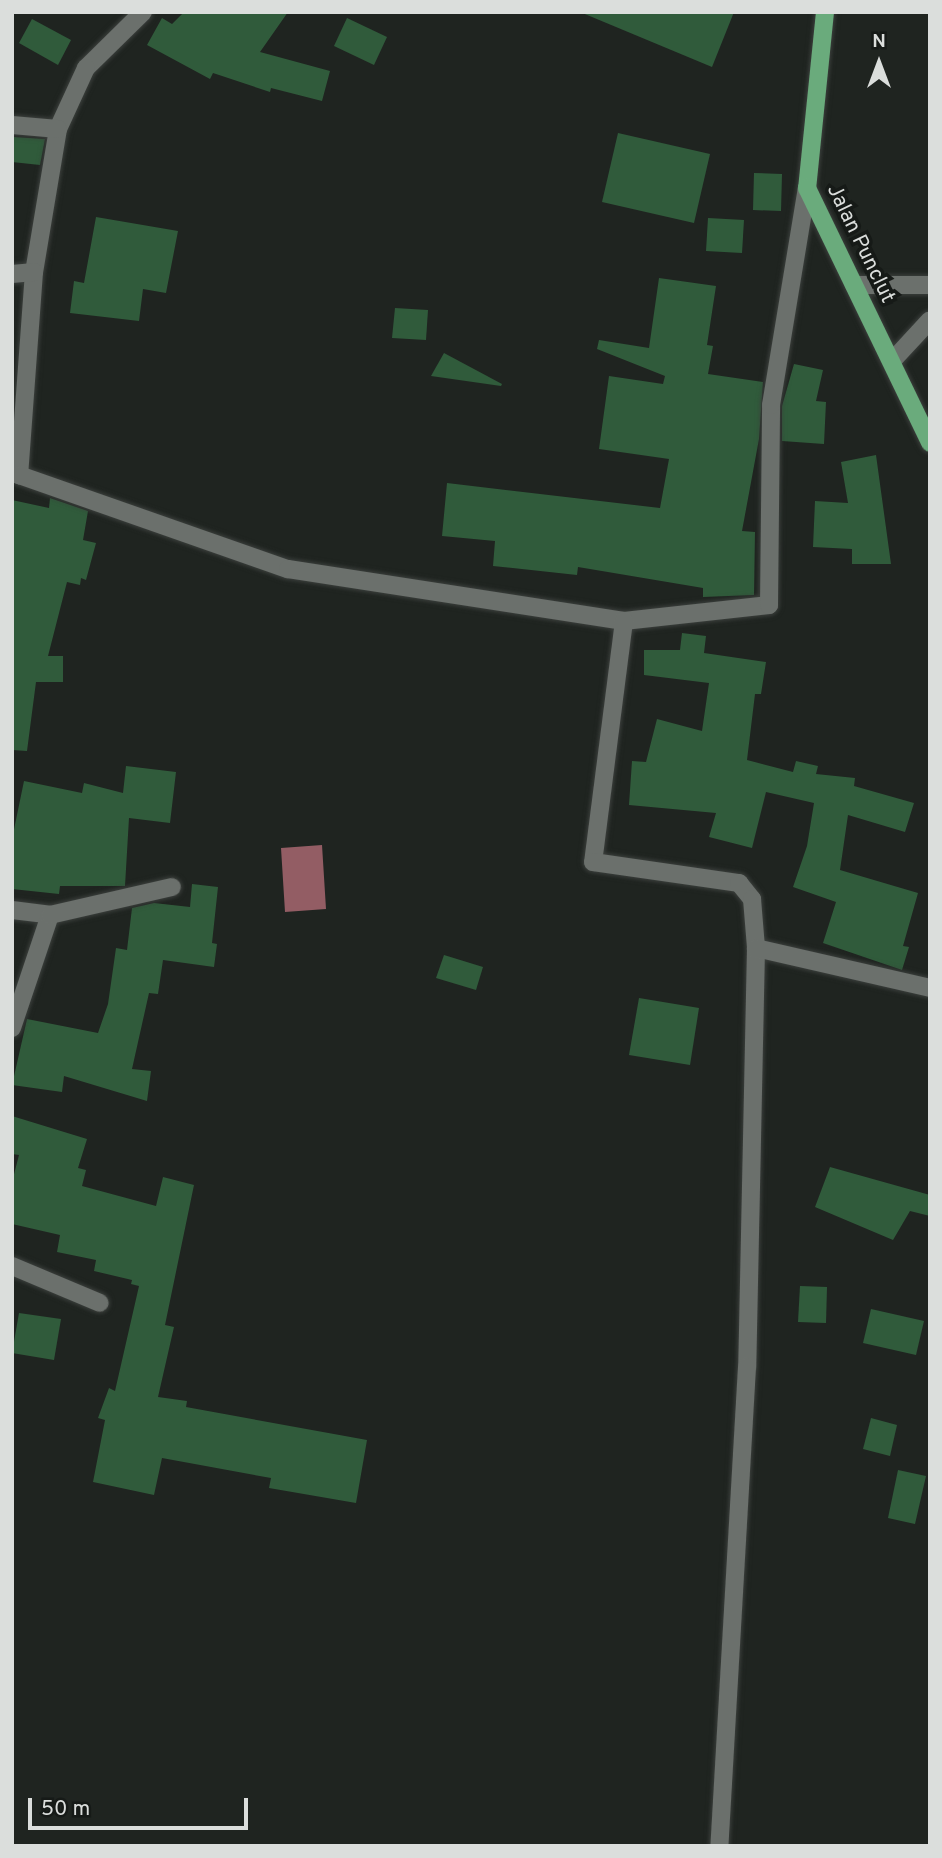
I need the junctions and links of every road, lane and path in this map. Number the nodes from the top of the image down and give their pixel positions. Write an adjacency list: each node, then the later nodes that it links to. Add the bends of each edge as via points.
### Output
1 (143, 12): 4 (street, via 86,68)
2 (824, 13): 5 (main road, Jalan Punclut)
3 (12, 125): 4 (street)
4 (58, 129): 6 (street)
5 (807, 188): 8 (main road, Jalan Punclut); 14 (street, via 771,405 769,605)
6 (34, 272): 7 (street); 13 (street)
7 (12, 274)
8 (854, 285): 9 (street); 11 (main road, Jalan Punclut)
9 (930, 285)
10 (930, 320): 11 (street)
11 (893, 360): 12 (main road, Jalan Punclut)
12 (930, 443)
13 (15, 476): 14 (street, via 288,569)
14 (624, 621): 18 (street, via 593,862 739,883 752,899)
15 (172, 887): 17 (street)
16 (12, 909): 17 (street)
17 (50, 915): 20 (street)
18 (756, 948): 19 (street); 23 (street, via 747,1367)
19 (930, 988)
20 (13, 1023)
21 (12, 1266): 22 (street)
22 (100, 1303)
23 (719, 1846)

